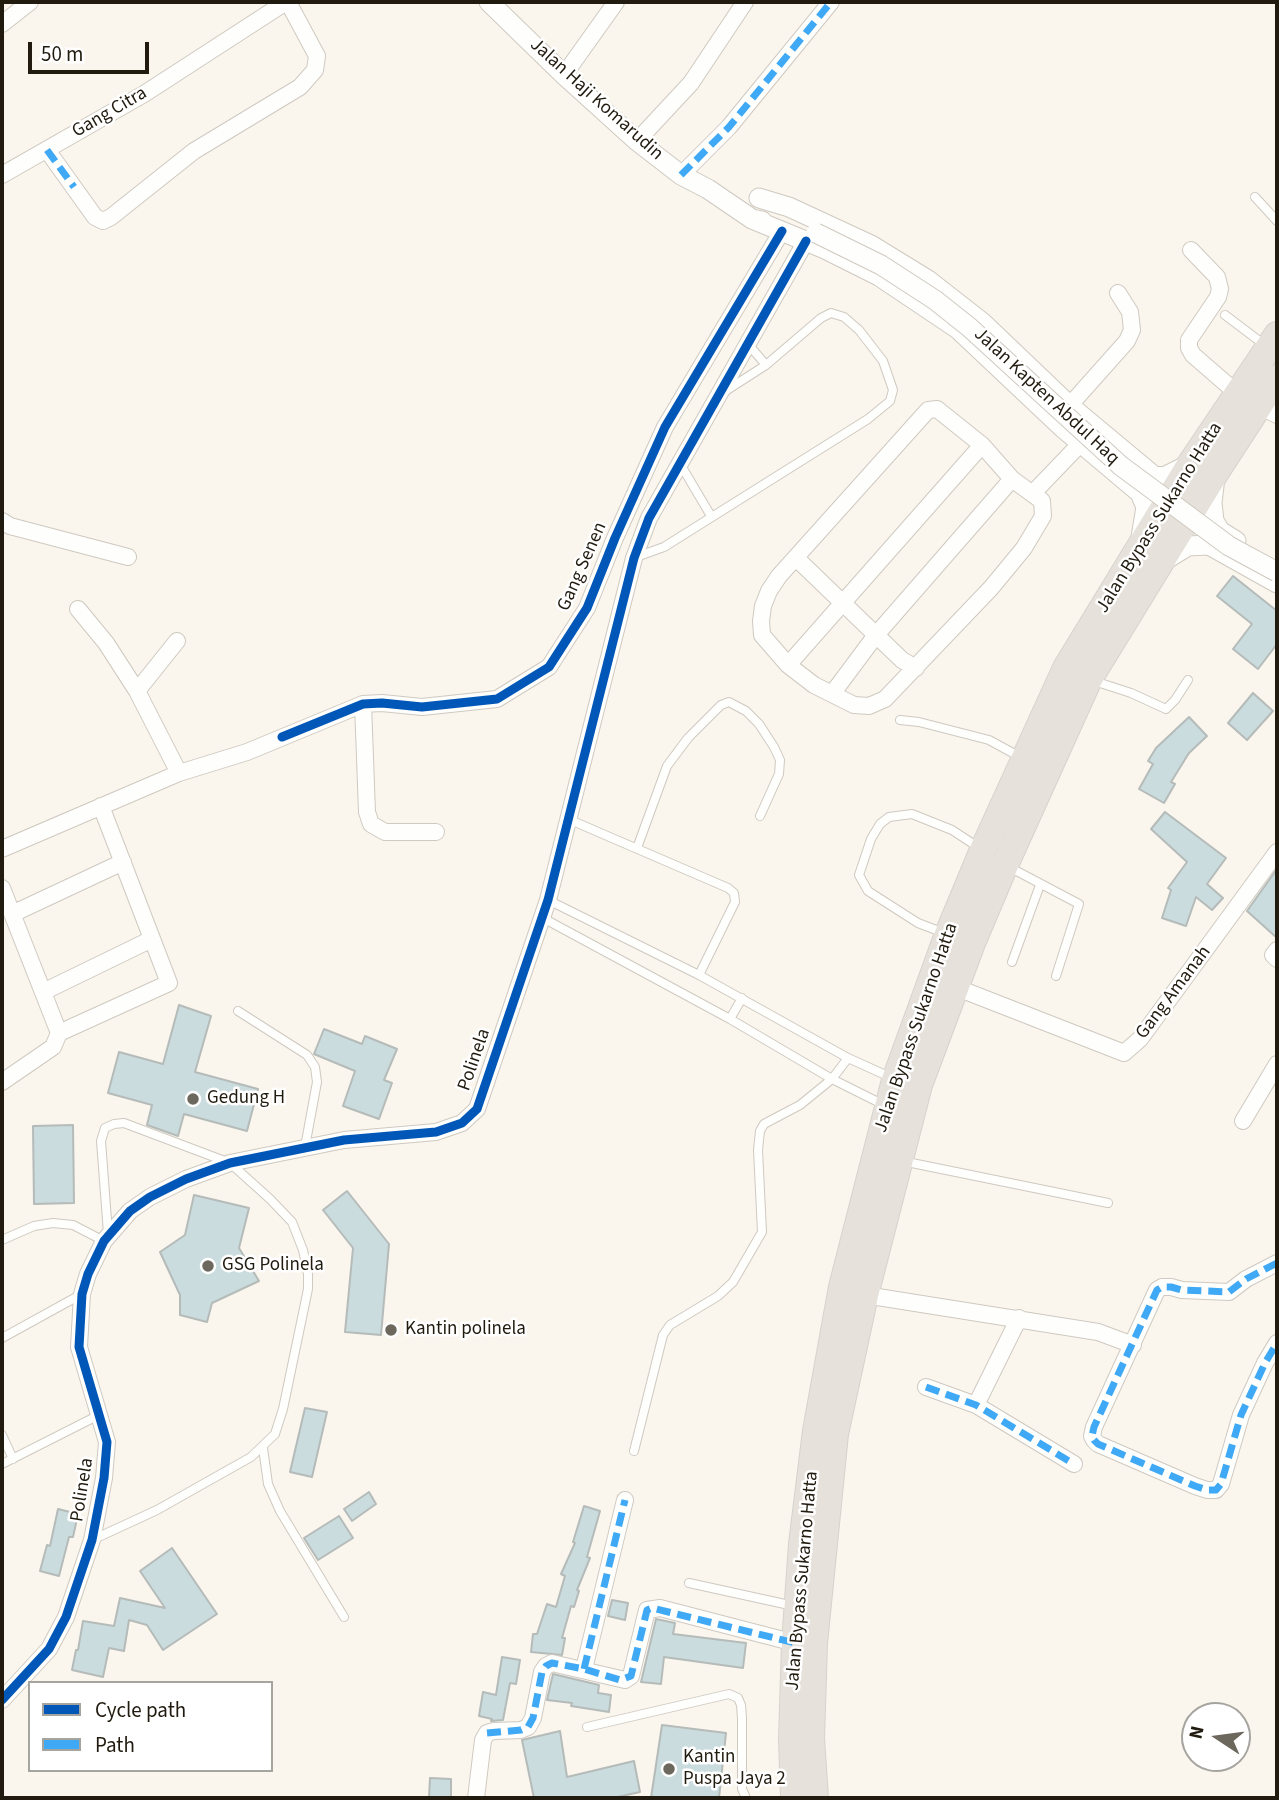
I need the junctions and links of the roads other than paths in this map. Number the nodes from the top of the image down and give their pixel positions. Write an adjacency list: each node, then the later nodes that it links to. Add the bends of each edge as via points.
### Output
1 (30, 2): 7 (street)
2 (287, 2): 10 (street, Gang Citra); 10 (street, via 317,56 315,70 300,86 194,151 111,218 95,217)
3 (616, 2): 8 (street)
4 (745, 2): 9 (street, via 691,83)
5 (831, 2): 12 (street, via 729,127)
6 (493, 3): 8 (street, Jalan Haji Komarudin)
7 (2, 24)
8 (564, 75): 9 (street, Jalan Haji Komarudin)
9 (637, 141): 12 (street, Jalan Haji Komarudin)
10 (47, 150): 11 (street, Gang Citra)
11 (2, 174)
12 (681, 175): 13 (street, Jalan Haji Komarudin)
13 (708, 189): 15 (street, Jalan Kapten Abdul Haq); 16 (street, Jalan Kapten Abdul Haq)
14 (1255, 197): 17 (lane)
15 (759, 198): 19 (street, Jalan Kapten Abdul Haq); 21 (street, via 871,246)
16 (752, 219): 18 (street); 19 (street, Jalan Kapten Abdul Haq)
17 (1277, 221)
18 (782, 232): 19 (street); 62 (street, Gang Senen, via 665,427 587,608 548,667 497,699 422,707)
19 (811, 235): 23 (street); 26 (street, Polinela); 50 (street, Jalan Kapten Abdul Haq, bridge, via 881,265 934,300 1121,466 1229,546)
20 (1191, 250): 30 (street, via 1217,277 1220,289 1189,340 1189,348)
21 (928, 280): 23 (street, via 925,298); 31 (street, via 983,323)
22 (1118, 293): 31 (street, via 1130,312 1132,330)
23 (916, 300): 32 (street, via 958,329)
24 (1225, 315): 25 (lane)
25 (1273, 341): 30 (highway, Jalan Bypass Sukarno Hatta)
26 (748, 344): 27 (lane); 29 (street, Polinela)
27 (766, 365): 29 (lane); 42 (lane, via 831,313 859,330 883,361 893,390 890,401 867,419)
28 (1277, 378): 30 (highway, Jalan Bypass Sukarno Hatta)
29 (719, 396): 35 (street, Polinela)
30 (1258, 405): 36 (highway, Jalan Bypass Sukarno Hatta); 38 (highway, Jalan Bypass Sukarno Hatta)
31 (1070, 406): 32 (street); 37 (street)
32 (1055, 421): 33 (street)
33 (1081, 443): 40 (street); 41 (street)
34 (982, 445): 39 (street); 47 (street, via 941,411 928,410); 52 (street)
35 (679, 461): 42 (lane); 46 (street, Polinela)
36 (1191, 463): 37 (street, via 1164,477); 48 (highway, Jalan Bypass Sukarno Hatta)
37 (1144, 469): 40 (street, via 1145,485)
38 (1216, 472): 44 (street, via 1214,521); 48 (highway, Jalan Bypass Sukarno Hatta)
39 (1012, 479): 41 (street); 54 (street)
40 (1132, 486): 48 (street, via 1146,508)
41 (1033, 493): 57 (street, via 1044,508 1024,548)
42 (711, 516): 46 (lane, via 664,547)
43 (2, 521): 45 (street)
44 (1229, 546): 48 (street, via 1204,544); 49 (street); 51 (street)
45 (128, 557)
46 (634, 558): 68 (street, Polinela)
47 (796, 558): 52 (street); 56 (street, via 769,591 761,621 762,635)
48 (1148, 558): 58 (highway, Jalan Bypass Sukarno Hatta); 64 (highway, Jalan Bypass Sukarno Hatta, via 1066,668)
49 (1277, 563)
50 (1277, 572)
51 (1277, 583)
52 (842, 603): 54 (street); 56 (street)
53 (78, 610): 60 (street)
54 (876, 635): 57 (street); 61 (street)
55 (177, 641): 60 (street)
56 (788, 665): 61 (street)
57 (916, 668): 61 (street, via 884,699 869,706 854,705)
58 (1089, 679): 59 (lane, via 1166,709); 75 (highway, Jalan Bypass Sukarno Hatta)
59 (1188, 680)
60 (137, 691): 65 (street)
61 (832, 694)
62 (363, 704): 65 (street, Gang Senen, via 247,752); 69 (street, via 371,824 385,832)
63 (900, 720): 64 (lane, via 989,740)
64 (1025, 759): 72 (highway, Jalan Bypass Sukarno Hatta)
65 (179, 773): 66 (street, Gang Senen)
66 (101, 806): 71 (street, Gang Senen); 74 (street)
67 (760, 816): 70 (lane, via 779,774 780,760 759,724 729,702 688,738 667,766)
68 (568, 819): 70 (lane); 78 (street, Polinela)
69 (436, 832)
70 (637, 848): 86 (lane, via 734,893 735,902)
71 (2, 849)
72 (983, 850): 75 (lane); 81 (highway, Jalan Bypass Sukarno Hatta); 81 (lane, via 952,830 912,814 896,814 880,824 863,856 859,875 868,891 918,923)
73 (1277, 852): 88 (street, Gang Amanah, via 1140,1039 1124,1053)
74 (123, 862): 79 (street); 82 (street)
75 (1005, 865): 76 (lane); 81 (highway, Jalan Bypass Sukarno Hatta)
76 (1040, 885): 85 (lane); 87 (lane, via 1079,904)
77 (2, 888): 79 (street)
78 (548, 900): 80 (street, Polinela); 86 (lane)
79 (12, 914): 89 (street)
80 (541, 918): 92 (lane); 101 (street, Polinela, via 477,1109 470,1116 436,1132)
81 (960, 938): 88 (highway, Jalan Bypass Sukarno Hatta); 97 (highway, Jalan Bypass Sukarno Hatta)
82 (152, 939): 89 (street); 93 (street, via 169,983)
83 (1277, 950): 84 (street, via 1273,955)
84 (1277, 959)
85 (1012, 962)
86 (699, 975): 90 (lane)
87 (1056, 976)
88 (955, 987): 102 (highway, Jalan Bypass Sukarno Hatta, via 919,1085)
89 (43, 992): 93 (street)
90 (742, 998): 92 (lane); 94 (lane)
91 (238, 1011): 101 (lane, via 307,1055 315,1068 317,1082)
92 (730, 1020): 96 (lane)
93 (60, 1033): 98 (street, via 53,1047)
94 (848, 1058): 96 (lane); 97 (lane)
95 (1277, 1064): 100 (street)
96 (832, 1079): 99 (lane); 119 (lane, via 800,1105 764,1124 758,1150 762,1232 733,1282 670,1325 663,1335)
97 (895, 1080): 99 (highway, Jalan Bypass Sukarno Hatta)
98 (2, 1082)
99 (887, 1106): 126 (highway, Jalan Bypass Sukarno Hatta, via 842,1287 821,1405)
100 (1243, 1121)
101 (305, 1147): 103 (street, Polinela)
102 (898, 1160): 104 (lane); 109 (highway, Jalan Bypass Sukarno Hatta)
103 (230, 1163): 105 (street, Polinela, via 150,1197); 105 (lane, via 124,1124 109,1125 101,1141); 118 (lane, via 292,1222 309,1273 284,1409 275,1434)
104 (1108, 1203)
105 (106, 1239): 106 (lane, via 73,1225 52,1223); 108 (street, Polinela)
106 (2, 1240)
107 (1277, 1263): 113 (street, via 1229,1292 1162,1287)
108 (82, 1294): 111 (lane); 116 (street, Polinela, via 79,1347)
109 (865, 1295): 110 (street); 135 (highway, Jalan Bypass Sukarno Hatta, via 835,1434 822,1552 811,1739)
110 (1019, 1318): 113 (street, via 1098,1332); 115 (street)
111 (2, 1338)
112 (1277, 1343): 113 (street, via 1241,1415 1221,1484 1208,1490 1094,1440 1094,1427)
113 (1133, 1345)
114 (926, 1387): 115 (street)
115 (976, 1405): 122 (street)
116 (100, 1415): 120 (lane); 124 (street, Polinela, via 107,1442)
117 (2, 1435): 120 (lane)
118 (263, 1448): 124 (lane, via 157,1510); 127 (lane, via 268,1484 280,1511)
119 (634, 1451)
120 (13, 1459): 121 (lane)
121 (2, 1464)
122 (1074, 1464)
123 (625, 1500): 129 (street)
124 (92, 1540): 130 (street, Polinela, via 66,1617 49,1649)
125 (689, 1583): 126 (lane)
126 (797, 1607): 128 (highway, Jalan Bypass Sukarno Hatta)
127 (344, 1617)
128 (795, 1643): 129 (street, via 652,1608 647,1610 631,1676 620,1680); 134 (highway, Jalan Bypass Sukarno Hatta)
129 (584, 1669): 132 (street, via 546,1665 528,1727 486,1734)
130 (2, 1700)
131 (587, 1727): 133 (lane, via 729,1694 738,1698)
132 (476, 1798)
133 (746, 1798)
134 (794, 1798)
135 (815, 1798)

